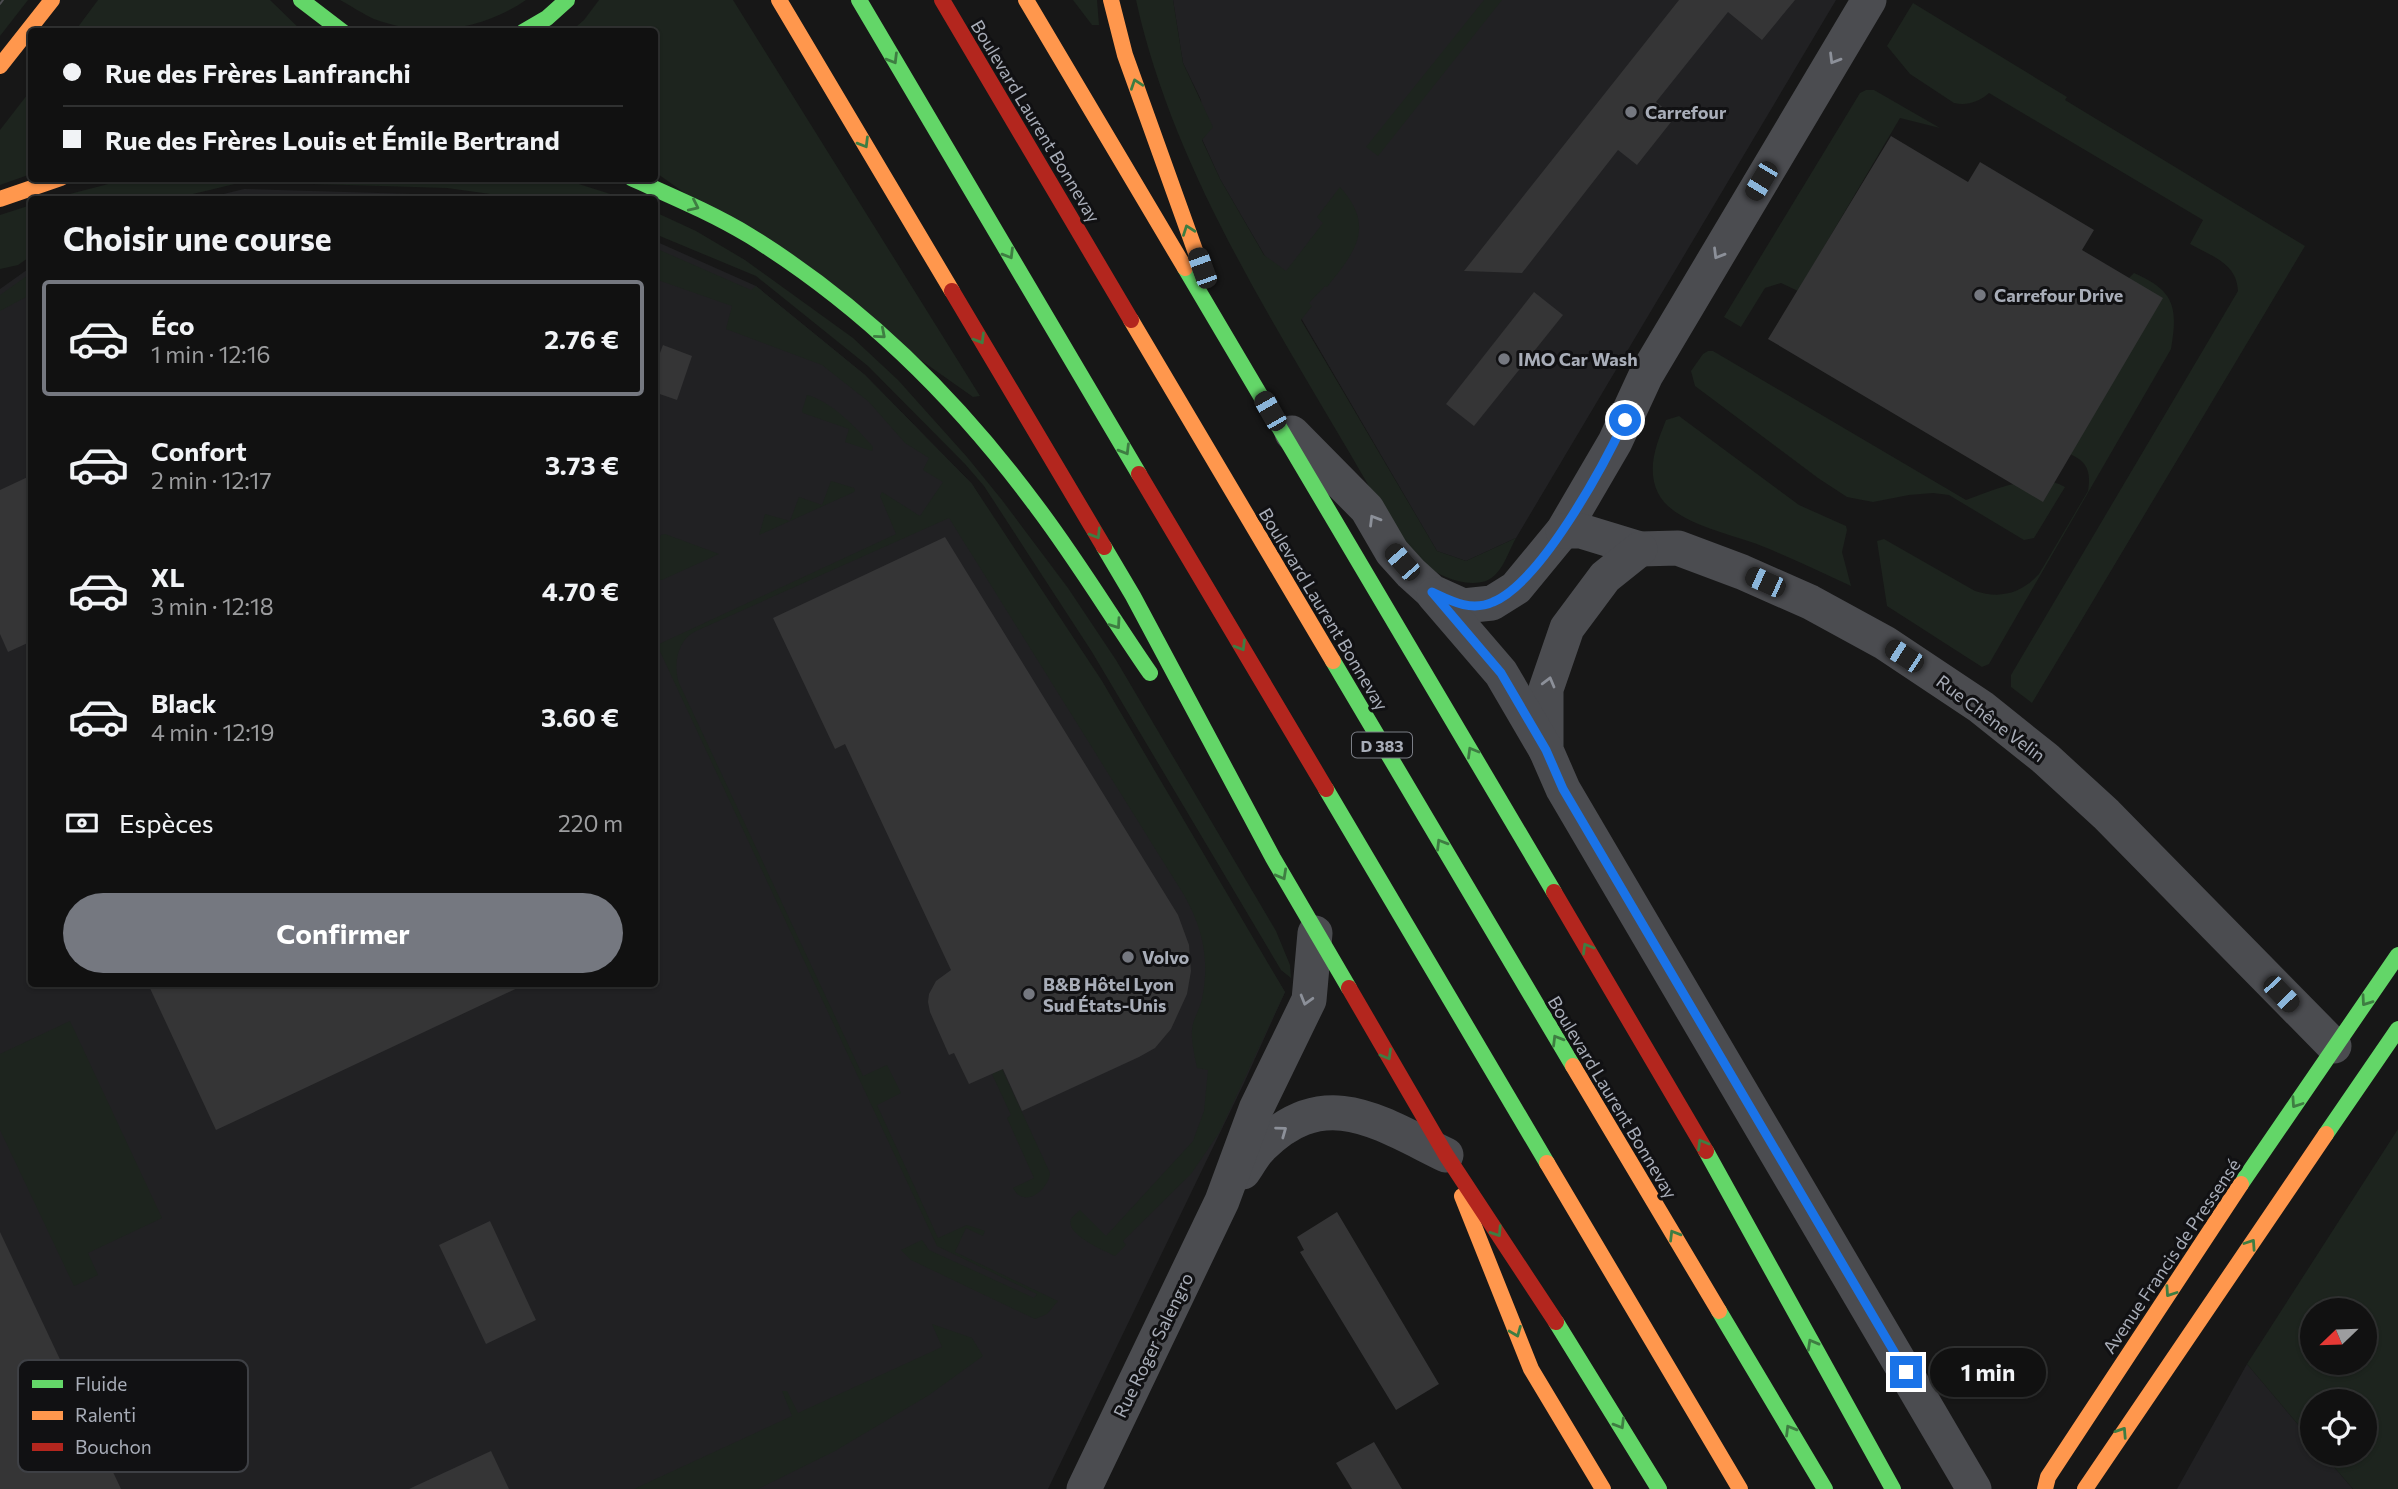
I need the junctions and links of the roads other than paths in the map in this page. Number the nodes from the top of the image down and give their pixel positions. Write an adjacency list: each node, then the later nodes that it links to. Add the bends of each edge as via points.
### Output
1 (52, 0): 10 (main road)
2 (301, 0): 11 (main road)
3 (567, 0): 12 (main road)
4 (779, 0): 26 (main road, one-way to 26, via 1133,596)
5 (859, 0): 36 (main road, one-way to 36)
6 (942, 0): 37 (main road, Boulevard Laurent Bonnevay / D 383, one-way to 6)
7 (1026, 0): 18 (main road)
8 (1111, 0): 18 (main road, one-way to 8, via 1125,55)
9 (1869, 0): 20 (street, one-way to 20, via 1646,375 1615,442)
10 (30, 28)
11 (337, 28)
12 (530, 28)
13 (28, 30): 14 (main road)
14 (0, 66)
15 (49, 182): 17 (main road)
16 (640, 182): 23 (main road, one-way to 23, via 715,216 777,253 886,338 963,415 1036,505)
17 (0, 199)
18 (1228, 340): 19 (main road)
19 (1270, 411): 22 (street, one-way to 19, via 1392,552 1367,509); 38 (main road, one-way to 19, via 1703,1146)
20 (1563, 531): 21 (street, Rue Chêne Velin, via 1581,531); 22 (street, via 1516,588 1492,603 1463,606)
21 (1640, 549): 25 (street, one-way to 21, via 1546,689 1567,628 1605,577); 30 (street, Rue Chêne Velin, via 1678,548 1810,601 1981,706 2106,814)
22 (1432, 592): 25 (street, via 1501,673)
23 (1159, 686)
24 (1174, 708): 26 (main road)
25 (1546, 750): 39 (street, via 1563,789)
26 (1250, 817): 27 (main road, one-way to 27)
27 (1315, 933): 31 (main road, one-way to 31); 32 (street, Rue Roger Salengro, one-way to 32, via 1309,1000 1256,1109)
28 (2398, 955): 30 (main road, Avenue Francis de Pressensé, one-way to 30)
29 (2398, 1030): 30 (main road, Avenue Francis de Pressensé)
30 (2353, 1060): 40 (main road, Avenue Francis de Pressensé, one-way to 40, via 2062,1456); 41 (main road, Avenue Francis de Pressensé, one-way to 30)
31 (1446, 1155): 32 (street, Rue Roger Salengro, one-way to 31, via 1261,1146 1304,1116 1328,1111 1384,1125); 34 (main road, one-way to 34, via 1531,1369); 35 (main road, one-way to 35, via 1586,1368)
32 (1222, 1201): 33 (street, Rue Roger Salengro)
33 (1084, 1489)
34 (1603, 1489)
35 (1659, 1489)
36 (1740, 1489)
37 (1825, 1489)
38 (1893, 1489)
39 (1974, 1489)
40 (2045, 1489)
41 (2085, 1489)

